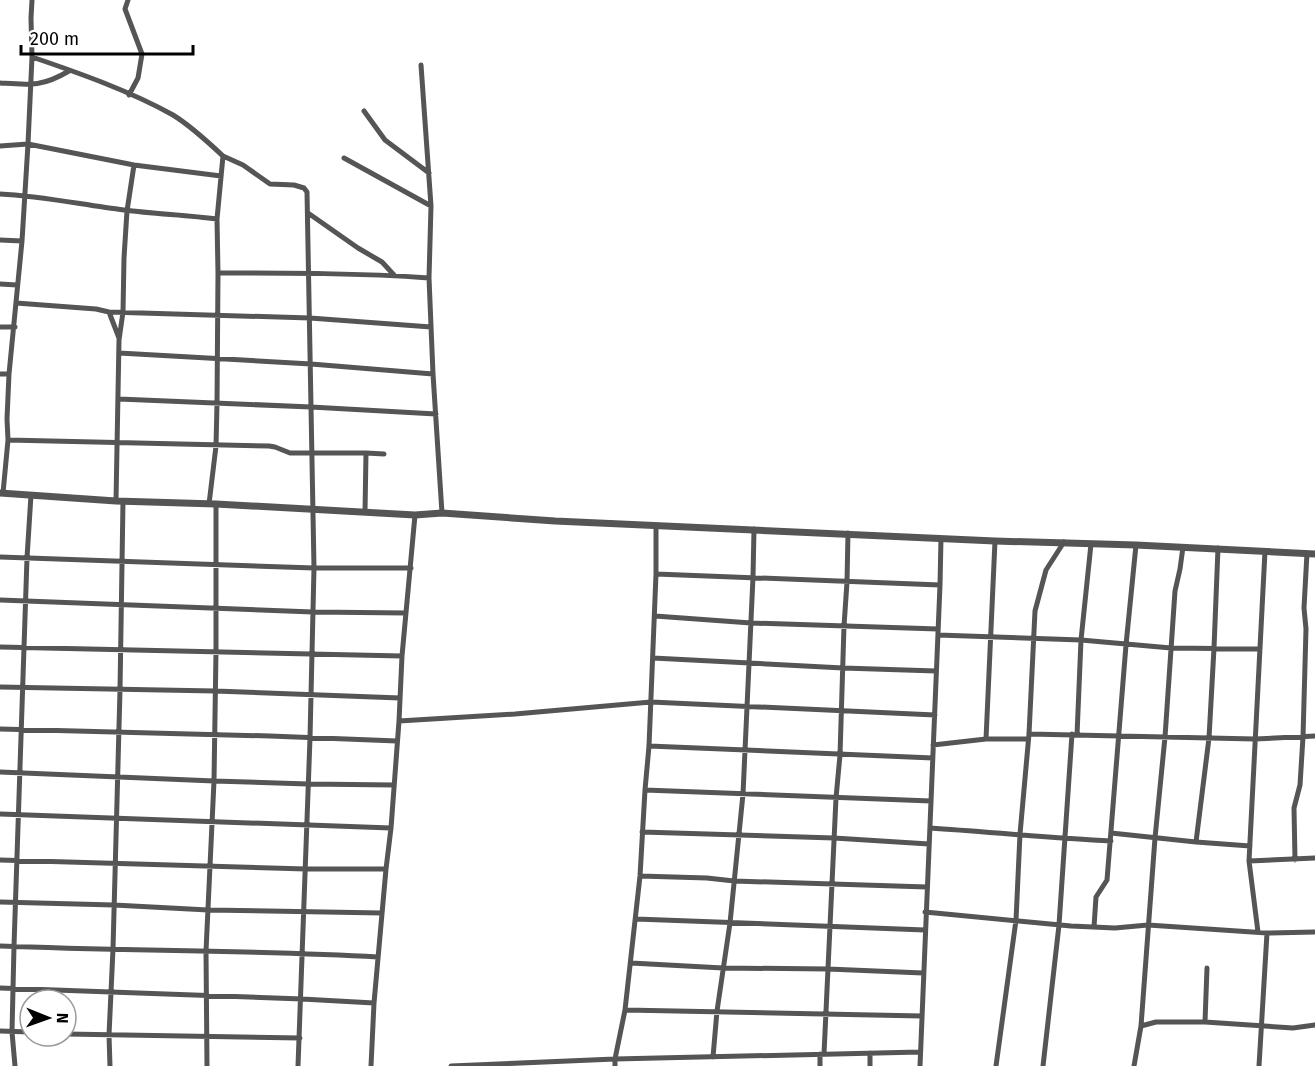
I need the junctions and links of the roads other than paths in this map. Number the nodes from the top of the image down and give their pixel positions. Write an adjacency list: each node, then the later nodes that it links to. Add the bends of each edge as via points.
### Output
1 (32, 0): 3 (street)
2 (128, 0): 8 (street, via 125,9 142,54 138,78)
3 (32, 57): 5 (street); 7 (street)
4 (421, 65): 15 (street)
5 (69, 70): 7 (street, via 54,80); 8 (street)
6 (0, 83): 7 (street)
7 (30, 85): 10 (street)
8 (129, 95): 12 (street, via 174,116)
9 (364, 111): 15 (street, via 385,140)
10 (28, 144): 11 (street); 14 (street); 18 (street)
11 (0, 146)
12 (223, 156): 16 (street); 21 (street, via 270,184 304,188)
13 (344, 158): 19 (street)
14 (134, 165): 16 (street); 20 (street)
15 (429, 173): 19 (street)
16 (221, 176): 22 (street)
17 (0, 194): 18 (street)
18 (25, 195): 20 (street); 24 (street)
19 (431, 206): 28 (street)
20 (127, 211): 22 (street); 33 (street)
21 (308, 213): 26 (street); 27 (street, via 382,262)
22 (217, 219): 25 (street)
23 (0, 240): 24 (street)
24 (22, 241): 30 (street)
25 (218, 273): 26 (street); 34 (street)
26 (309, 273): 27 (street); 35 (street)
27 (394, 275): 28 (street)
28 (429, 278): 38 (street)
29 (0, 284): 30 (street)
30 (17, 285): 31 (street)
31 (16, 303): 32 (street); 37 (street)
32 (109, 312): 33 (street); 39 (street)
33 (123, 312): 34 (street); 39 (street)
34 (218, 315): 35 (street); 41 (street)
35 (310, 318): 38 (street); 42 (street)
36 (0, 327): 37 (street)
37 (15, 327): 44 (street)
38 (431, 327): 45 (street)
39 (119, 340): 40 (street)
40 (119, 353): 41 (street); 46 (street)
41 (218, 359): 42 (street); 47 (street)
42 (311, 364): 45 (street); 48 (street)
43 (0, 374): 44 (street)
44 (9, 374): 50 (street)
45 (433, 374): 49 (street)
46 (119, 399): 47 (street); 52 (street)
47 (217, 404): 48 (street); 53 (street)
48 (311, 407): 49 (street); 54 (street)
49 (436, 414): 63 (street)
50 (3, 419): 51 (street)
51 (8, 440): 52 (street); 57 (street)
52 (117, 443): 53 (street); 59 (street)
53 (216, 446): 54 (street, via 269,446 290,453); 60 (street)
54 (313, 453): 55 (street); 61 (street)
55 (366, 453): 56 (street); 62 (street)
56 (384, 454)
57 (1, 493): 58 (street)
58 (31, 495): 59 (street); 79 (street)
59 (119, 501): 60 (street); 80 (street)
60 (213, 504): 61 (street); 81 (street)
61 (314, 510): 62 (street); 82 (street)
62 (365, 512): 64 (street)
63 (442, 513): 64 (street); 65 (street)
64 (415, 515): 83 (street)
65 (656, 525): 66 (street); 84 (street)
66 (754, 529): 67 (street); 85 (street)
67 (848, 533): 68 (street); 86 (street)
68 (941, 538): 69 (street); 87 (street)
69 (995, 541): 70 (street); 98 (street)
70 (1064, 542): 71 (street); 99 (street, via 1046,570 1035,611)
71 (1091, 544): 72 (street); 100 (street)
72 (1136, 545): 73 (street); 101 (street)
73 (1183, 547): 74 (street); 104 (street)
74 (1218, 548): 75 (street); 105 (street)
75 (1265, 551): 76 (street); 106 (street)
76 (1307, 553): 77 (street); 135 (street)
77 (1315, 554)
78 (0, 557): 79 (street)
79 (27, 558): 80 (street); 89 (street)
80 (123, 561): 81 (street); 90 (street)
81 (216, 565): 82 (street); 91 (street)
82 (314, 568): 83 (street); 92 (street)
83 (411, 568): 93 (street)
84 (656, 574): 85 (street); 94 (street)
85 (753, 577): 86 (street); 95 (street)
86 (847, 582): 87 (street); 96 (street)
87 (940, 585): 97 (street)
88 (0, 600): 89 (street)
89 (26, 602): 90 (street); 103 (street)
90 (120, 605): 91 (street); 107 (street)
91 (216, 608): 92 (street); 108 (street)
92 (313, 612): 93 (street); 109 (street)
93 (406, 613): 110 (street)
94 (655, 616): 95 (street); 111 (street)
95 (751, 623): 96 (street); 112 (street)
96 (844, 626): 97 (street); 113 (street)
97 (938, 632): 98 (street); 114 (street)
98 (991, 637): 99 (street); 138 (street)
99 (1035, 639): 100 (street); 131 (street)
100 (1081, 640): 101 (street); 129 (street)
101 (1126, 645): 104 (street); 132 (street)
102 (0, 647): 103 (street)
103 (24, 648): 107 (street); 116 (street)
104 (1171, 648): 105 (street); 133 (street)
105 (1214, 648): 106 (street); 137 (street)
106 (1260, 649): 139 (street)
107 (120, 650): 108 (street); 117 (street)
108 (216, 651): 109 (street); 118 (street)
109 (312, 653): 110 (street); 119 (street)
110 (402, 656): 120 (street)
111 (653, 658): 112 (street); 121 (street)
112 (749, 664): 113 (street); 122 (street)
113 (843, 668): 114 (street); 123 (street)
114 (936, 671): 124 (street)
115 (0, 687): 116 (street)
116 (23, 688): 117 (street); 127 (street)
117 (120, 690): 118 (street); 128 (street)
118 (215, 691): 119 (street); 130 (street)
119 (311, 695): 120 (street); 136 (street)
120 (400, 698): 125 (street)
121 (651, 702): 122 (street); 125 (street); 142 (street)
122 (747, 706): 123 (street); 143 (street)
123 (841, 710): 124 (street); 144 (street)
124 (935, 715): 141 (street)
125 (399, 721): 140 (street)
126 (0, 729): 127 (street)
127 (22, 729): 128 (street); 147 (street)
128 (118, 732): 130 (street); 148 (street)
129 (1075, 735): 131 (street); 132 (street); 169 (street)
130 (214, 736): 136 (street); 149 (street)
131 (1028, 736): 138 (street); 165 (street)
132 (1118, 736): 133 (street); 164 (street)
133 (1165, 736): 137 (street); 168 (street)
134 (1315, 736): 135 (street)
135 (1303, 737): 139 (street); 177 (street, via 1300,785 1294,808)
136 (310, 738): 140 (street); 150 (street)
137 (1209, 738): 139 (street); 171 (street)
138 (986, 739): 141 (street)
139 (1255, 739): 173 (street)
140 (397, 741): 151 (street)
141 (933, 745): 145 (street)
142 (649, 746): 143 (street); 152 (street)
143 (745, 749): 144 (street); 153 (street)
144 (840, 755): 145 (street); 154 (street)
145 (933, 758): 155 (street)
146 (0, 772): 147 (street)
147 (20, 773): 148 (street); 157 (street)
148 (117, 776): 149 (street); 158 (street)
149 (214, 781): 150 (street); 159 (street)
150 (308, 784): 151 (street); 160 (street)
151 (394, 785): 161 (street)
152 (645, 790): 153 (street); 163 (street)
153 (743, 794): 154 (street); 166 (street)
154 (836, 798): 155 (street); 167 (street)
155 (931, 801): 162 (street)
156 (0, 814): 157 (street)
157 (19, 814): 158 (street); 176 (street)
158 (117, 819): 159 (street); 179 (street)
159 (211, 821): 160 (street); 180 (street)
160 (307, 825): 161 (street); 181 (street)
161 (391, 828): 182 (street)
162 (930, 828): 165 (street); 172 (street)
163 (642, 832): 166 (street); 183 (street)
164 (1111, 833): 168 (street); 170 (street)
165 (1020, 834): 169 (street); 195 (street)
166 (739, 835): 167 (street); 184 (street)
167 (834, 838): 172 (street); 185 (street)
168 (1155, 838): 171 (street); 198 (street)
169 (1064, 839): 170 (street); 197 (street)
170 (1111, 841): 200 (street, via 1107,882 1096,897)
171 (1196, 842): 173 (street)
172 (929, 844): 186 (street)
173 (1250, 846): 178 (street)
174 (1315, 858): 177 (street)
175 (0, 860): 176 (street)
176 (18, 860): 179 (street); 188 (street)
177 (1295, 860): 178 (street)
178 (1249, 861): 202 (street)
179 (116, 862): 180 (street); 189 (street)
180 (210, 866): 181 (street); 190 (street)
181 (306, 869): 182 (street); 191 (street)
182 (386, 869): 193 (street)
183 (640, 876): 184 (street); 194 (street)
184 (734, 881): 185 (street); 196 (street)
185 (832, 884): 186 (street); 199 (street)
186 (927, 887): 192 (street)
187 (0, 902): 188 (street)
188 (16, 902): 189 (street); 206 (street)
189 (114, 905): 190 (street); 207 (street)
190 (208, 910): 191 (street); 208 (street)
191 (304, 911): 193 (street); 209 (street)
192 (925, 912): 195 (street); 201 (street)
193 (382, 913): 210 (street)
194 (636, 919): 196 (street); 211 (street)
195 (1016, 920): 197 (street); 253 (street)
196 (730, 923): 199 (street); 212 (street)
197 (1059, 925): 200 (street); 254 (street)
198 (1148, 925): 200 (street); 202 (street); 228 (street)
199 (830, 926): 201 (street); 214 (street)
200 (1094, 927)
201 (925, 930): 215 (street)
202 (1258, 932): 204 (street)
203 (1315, 932): 204 (street)
204 (1268, 933): 229 (street)
205 (0, 945): 206 (street)
206 (14, 946): 207 (street); 217 (street)
207 (113, 949): 208 (street); 218 (street)
208 (206, 951): 209 (street); 219 (street)
209 (303, 953): 210 (street); 220 (street)
210 (378, 957): 221 (street)
211 (631, 963): 212 (street); 222 (street)
212 (723, 968): 214 (street); 223 (street)
213 (1207, 968): 226 (street)
214 (828, 969): 215 (street); 224 (street)
215 (923, 973): 225 (street)
216 (0, 988): 217 (street)
217 (14, 988): 218 (street); 231 (street)
218 (111, 992): 219 (street); 234 (street)
219 (207, 996): 220 (street); 235 (street)
220 (302, 999): 221 (street); 236 (street)
221 (374, 1003): 247 (street)
222 (625, 1010): 223 (street); 241 (street)
223 (717, 1011): 224 (street); 240 (street)
224 (826, 1013): 225 (street); 239 (street)
225 (921, 1016): 237 (street)
226 (1205, 1022): 228 (street, via 1156,1022); 229 (street)
227 (1315, 1025): 229 (street)
228 (1140, 1026): 255 (street)
229 (1262, 1026): 256 (street)
230 (0, 1031): 231 (street)
231 (12, 1032): 232 (street); 243 (street)
232 (18, 1032)
233 (78, 1034): 234 (street)
234 (109, 1035): 235 (street); 244 (street)
235 (208, 1037): 236 (street); 245 (street)
236 (300, 1038): 246 (street)
237 (920, 1052): 238 (street); 252 (street)
238 (870, 1053): 239 (street); 251 (street)
239 (822, 1054): 240 (street); 250 (street)
240 (713, 1057): 241 (street)
241 (615, 1059): 242 (street); 249 (street)
242 (534, 1064): 248 (street)
243 (15, 1066)
244 (110, 1066)
245 (207, 1066)
246 (298, 1066)
247 (371, 1066)
248 (453, 1066)
249 (615, 1066)
250 (820, 1066)
251 (870, 1066)
252 (920, 1066)
253 (996, 1066)
254 (1043, 1066)
255 (1134, 1066)
256 (1259, 1066)

